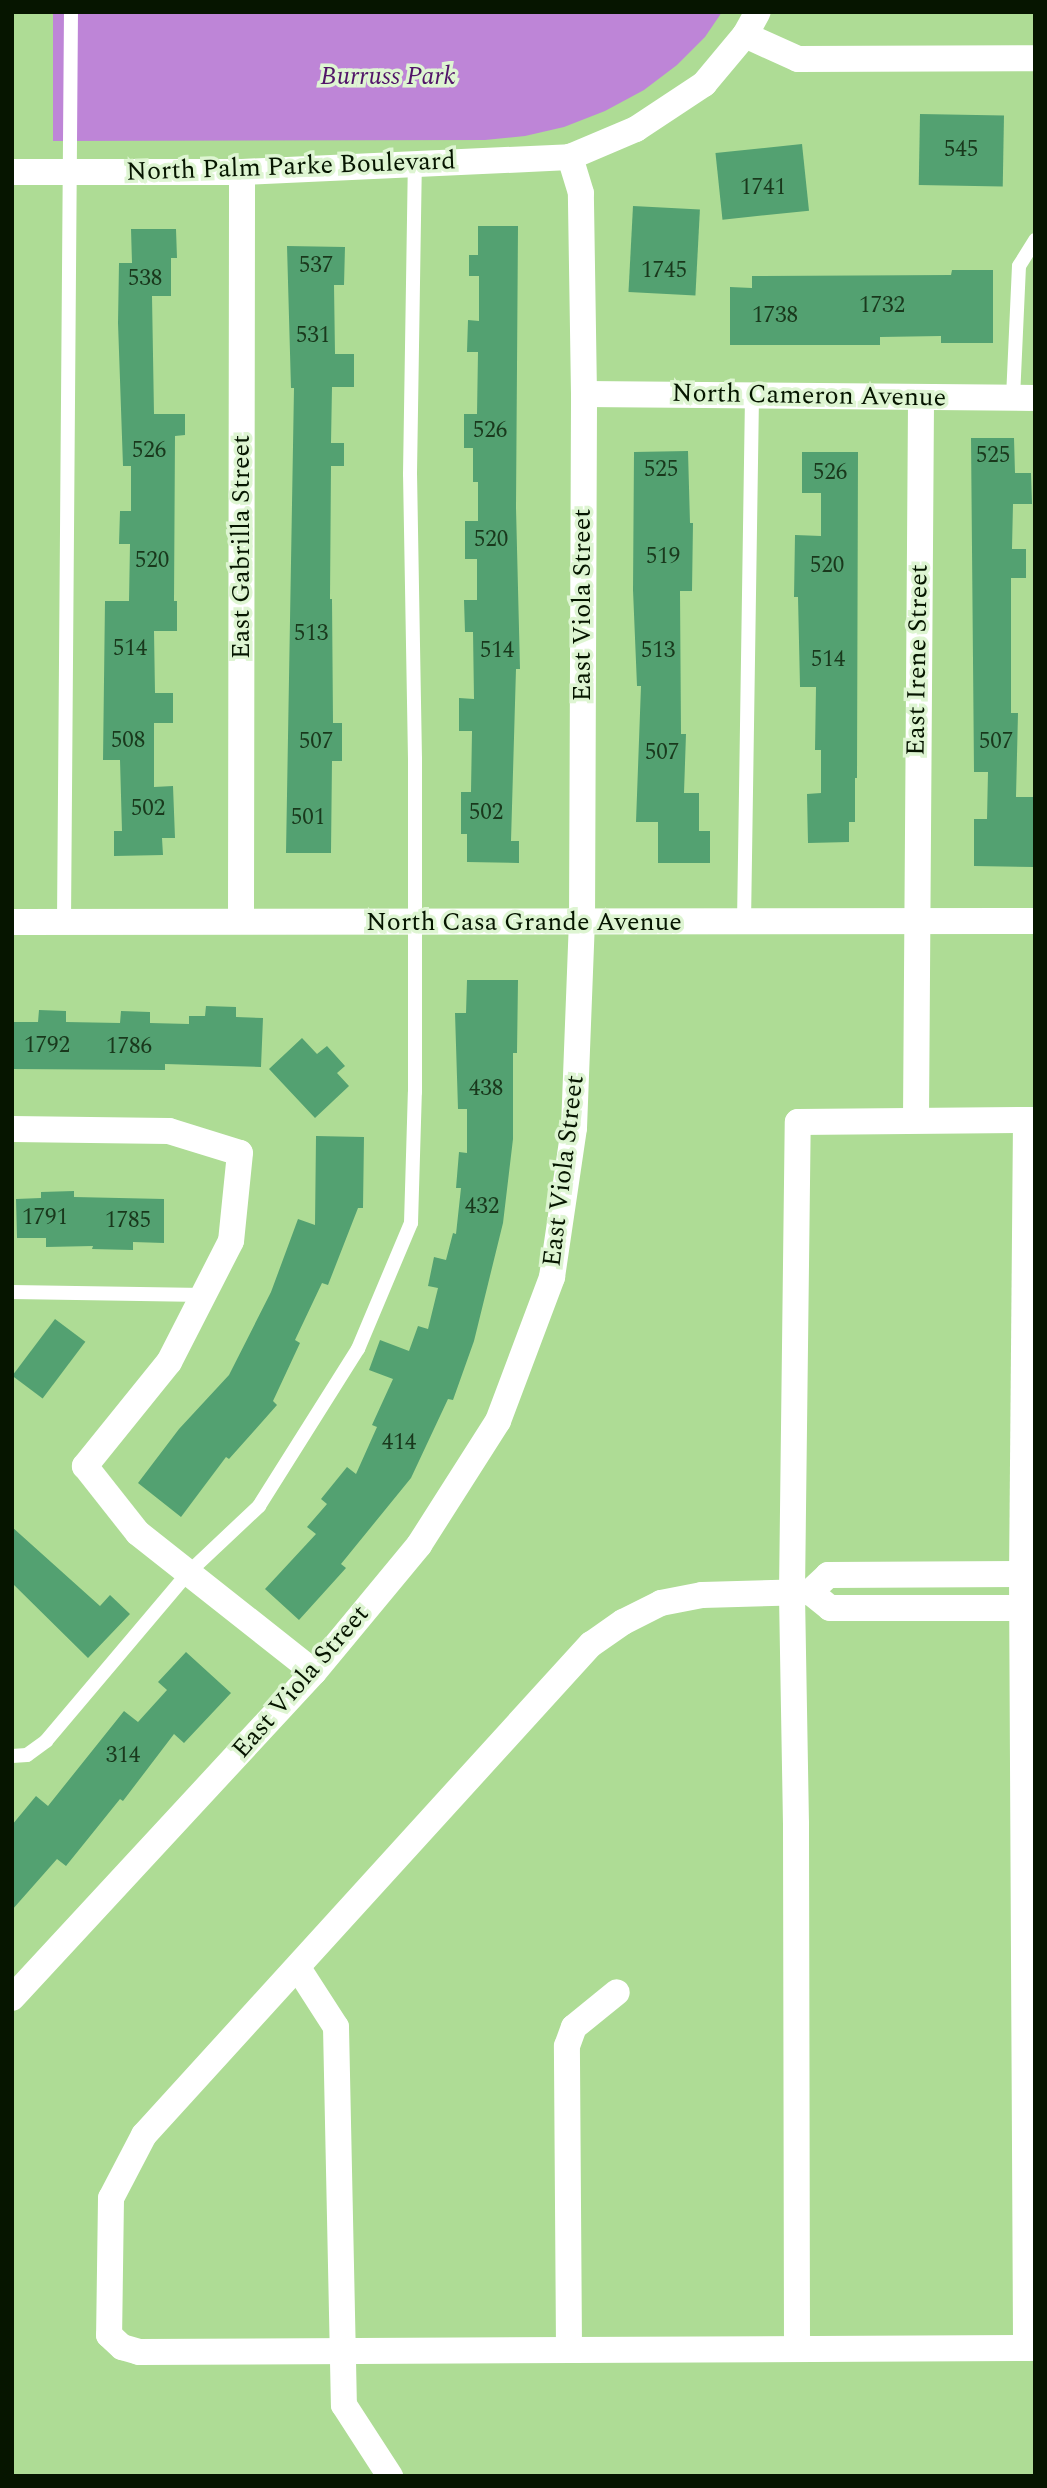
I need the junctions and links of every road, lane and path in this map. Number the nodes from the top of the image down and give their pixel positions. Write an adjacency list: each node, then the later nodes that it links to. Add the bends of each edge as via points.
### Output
1 (71, 12): 7 (lane)
2 (751, 24): 3 (street, via 798,59); 4 (street, via 704,84 636,129)
3 (1035, 58)
4 (570, 157): 5 (street, North Palm Parke Boulevard); 10 (street, East Viola Street, via 581,193)
5 (415, 164): 8 (street, North Palm Parke Boulevard); 19 (lane, via 410,474)
6 (12, 172): 7 (street, North Palm Parke Boulevard)
7 (68, 172): 8 (street, North Palm Parke Boulevard); 18 (lane)
8 (242, 172): 14 (street, East Gabrilla Street)
9 (1035, 240): 13 (lane, via 1019,267)
10 (584, 394): 11 (street, North Cameron Avenue); 21 (street, East Viola Street)
11 (752, 396): 12 (street, North Cameron Avenue); 20 (lane)
12 (921, 398): 13 (street, North Cameron Avenue); 15 (street, East Irene Street)
13 (1024, 398)
14 (241, 921): 18 (street, North Casa Grande Avenue); 19 (street, North Casa Grande Avenue)
15 (915, 921): 16 (street, North Casa Grande Avenue); 20 (street, North Casa Grande Avenue); 22 (street, East Irene Street)
16 (1035, 921)
17 (12, 922): 18 (street, North Casa Grande Avenue)
18 (64, 922)
19 (415, 923): 21 (street, North Casa Grande Avenue); 27 (lane, via 411,1223 358,1349 315,1420 259,1506)
20 (744, 923): 21 (street, North Casa Grande Avenue)
21 (582, 924): 31 (street, East Viola Street, via 574,1128 552,1277 498,1421 419,1545)
22 (916, 1119): 23 (street); 29 (street, via 798,1122)
23 (1031, 1120): 28 (street)
24 (12, 1129): 26 (street, via 169,1131 240,1153 231,1241)
25 (12, 1292): 26 (lane)
26 (204, 1294): 27 (street, via 169,1362 85,1466 138,1533)
27 (188, 1573): 31 (street); 32 (lane, via 46,1741 27,1755)
28 (1028, 1574): 29 (street, via 828,1575); 30 (street)
29 (801, 1592): 30 (street, via 830,1608); 33 (street, via 702,1595 661,1603 592,1644); 36 (street, via 796,1824)
30 (1029, 1608): 38 (street)
31 (314, 1672): 35 (street, East Viola Street)
32 (12, 1756)
33 (298, 1968): 39 (street, via 337,2028); 39 (street, via 144,2135 111,2198 109,2335 122,2347 139,2352)
34 (617, 1992): 37 (street, via 574,2028 567,2046)
35 (12, 1998)
36 (797, 2347): 37 (street); 38 (street)
37 (569, 2348): 39 (street)
38 (1031, 2348)
39 (343, 2349): 40 (street, via 344,2405)
40 (390, 2476)

